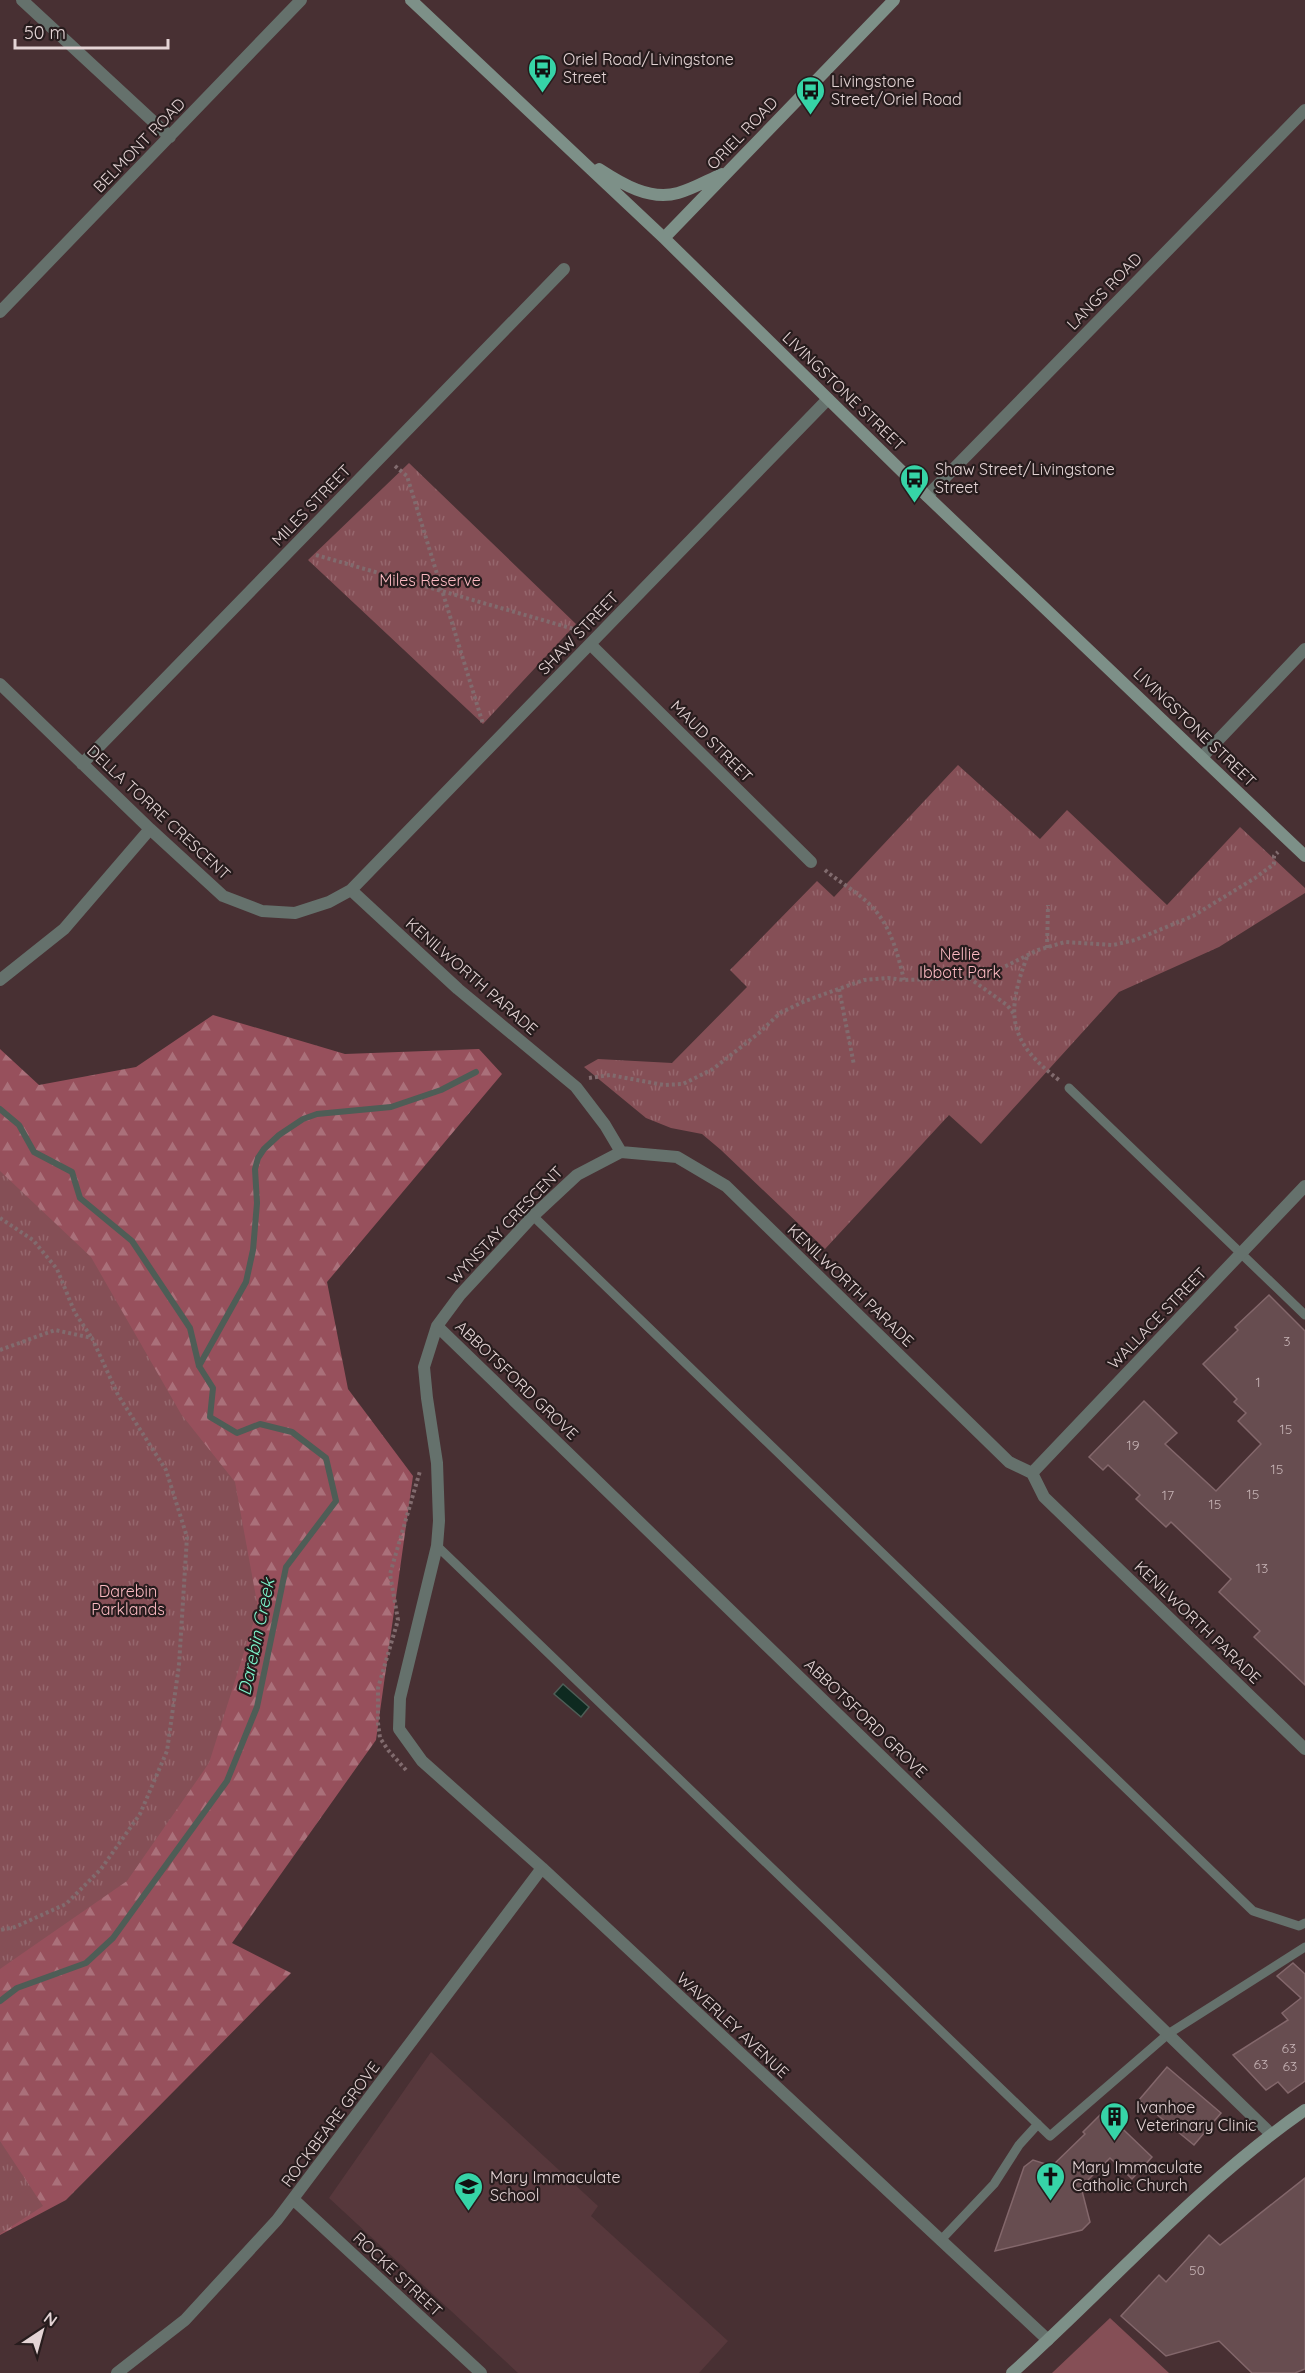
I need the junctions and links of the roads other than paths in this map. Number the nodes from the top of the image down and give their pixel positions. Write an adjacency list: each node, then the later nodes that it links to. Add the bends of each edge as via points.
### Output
1 (22, 0): 6 (street)
2 (301, 0): 6 (street, BELMONT ROAD)
3 (411, 0): 7 (main road, LIVINGSTONE STREET)
4 (894, 0): 8 (main road, ORIEL ROAD)
5 (1305, 110): 13 (street, LANGS ROAD)
6 (170, 137): 11 (street, BELMONT ROAD)
7 (573, 152): 8 (main road, via 617,180 650,194 678,193); 9 (main road, LIVINGSTONE STREET)
8 (729, 171): 9 (main road, ORIEL ROAD)
9 (664, 238): 12 (main road, LIVINGSTONE STREET)
10 (564, 269): 18 (street, MILES STREET)
11 (0, 312)
12 (828, 399): 13 (main road, LIVINGSTONE STREET); 14 (street, SHAW STREET)
13 (927, 496): 17 (main road, LIVINGSTONE STREET)
14 (590, 644): 21 (street, MAUD STREET); 22 (street, SHAW STREET)
15 (1305, 649): 17 (street)
16 (0, 684): 18 (street, DELLA TORRE CRESCENT)
17 (1202, 757): 20 (main road, LIVINGSTONE STREET)
18 (82, 764): 19 (street, DELLA TORRE CRESCENT)
19 (150, 829): 22 (street, DELLA TORRE CRESCENT, via 223,896 262,911 296,913); 23 (street, via 64,929)
20 (1305, 856)
21 (811, 862)
22 (351, 890): 25 (street, KENILWORTH PARADE, via 458,989 576,1086)
23 (0, 980)
24 (1069, 1088): 28 (lane)
25 (621, 1152): 27 (street, WYNSTAY CRESCENT, via 577,1175); 31 (street, KENILWORTH PARADE, via 677,1157 726,1186 1009,1462)
26 (1305, 1186): 28 (street, WALLACE STREET)
27 (533, 1216): 30 (street, WYNSTAY CRESCENT, via 460,1295); 36 (lane, via 1252,1911 1299,1926)
28 (1241, 1253): 29 (lane); 31 (street, WALLACE STREET)
29 (1305, 1315)
30 (438, 1326): 32 (street, WYNSTAY CRESCENT, via 424,1367 437,1463); 38 (street, ABBOTSFORD GROVE)
31 (1032, 1473): 34 (street, KENILWORTH PARADE, via 1044,1497)
32 (437, 1546): 33 (street, WYNSTAY CRESCENT, via 400,1698); 40 (lane)
33 (399, 1729): 35 (street, WAVERLEY AVENUE, via 422,1761)
34 (1305, 1749)
35 (542, 1868): 42 (street, ROCKBEARE GROVE); 43 (street, WAVERLEY AVENUE)
36 (1305, 1923)
37 (1305, 1947): 38 (lane)
38 (1168, 2034): 40 (lane, via 1050,2136); 41 (street, ABBOTSFORD GROVE)
39 (1305, 2110): 41 (main road)
40 (1038, 2124): 43 (lane, via 994,2184)
41 (1271, 2134): 44 (main road, via 1203,2190)
42 (293, 2199): 45 (street, ROCKBEARE GROVE, via 185,2320); 46 (street, ROCKE STREET)
43 (940, 2241): 44 (street, WAVERLEY AVENUE)
44 (1048, 2340): 47 (main road)
45 (117, 2373)
46 (481, 2373)
47 (1012, 2373)

